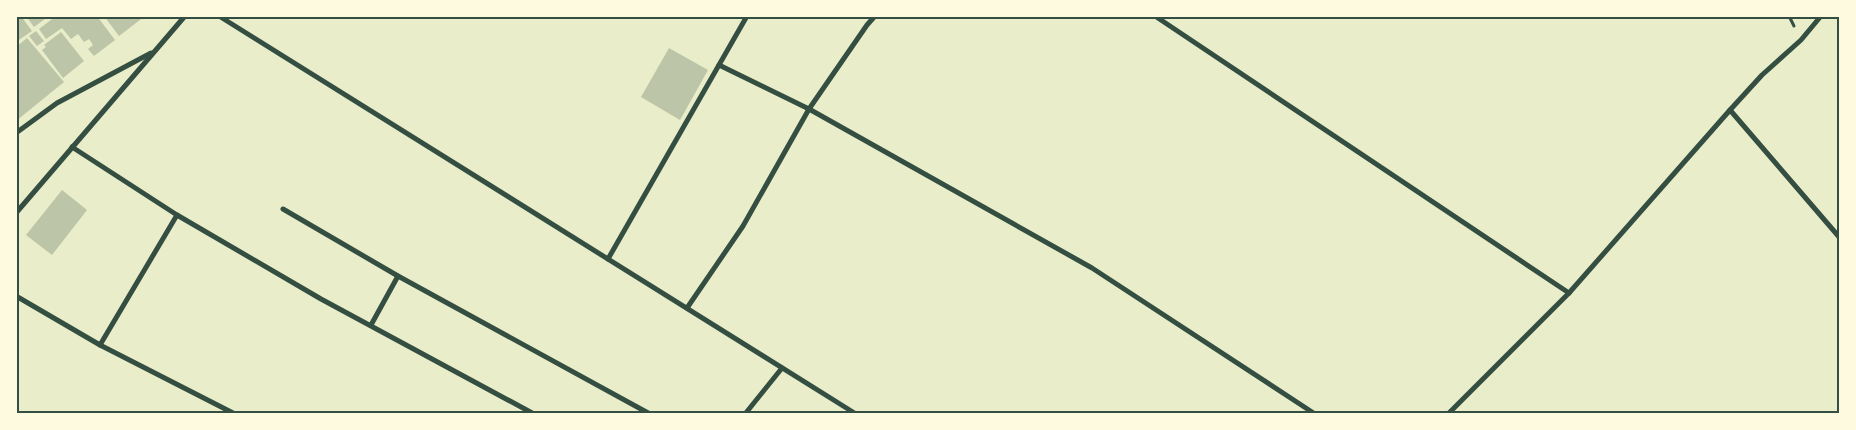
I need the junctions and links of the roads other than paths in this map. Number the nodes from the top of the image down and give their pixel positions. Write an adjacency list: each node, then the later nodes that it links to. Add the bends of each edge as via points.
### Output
1 (185, 16): 7 (street)
2 (219, 16): 17 (street)
3 (747, 16): 8 (street)
4 (874, 16): 9 (street)
5 (1155, 16): 19 (street)
6 (1821, 16): 10 (street)
7 (154, 52): 11 (street, via 57,103); 12 (street)
8 (719, 65): 9 (street); 17 (street)
9 (809, 109): 21 (street, via 743,226); 30 (street, via 1092,268)
10 (1730, 110): 16 (street); 19 (street)
11 (16, 133)
12 (72, 148): 14 (street); 15 (street)
13 (283, 209): 18 (street)
14 (16, 213)
15 (177, 215): 22 (street); 23 (street)
16 (1840, 238)
17 (608, 259): 21 (street)
18 (398, 276): 22 (street); 27 (street)
19 (1569, 293): 31 (street)
20 (16, 296): 23 (street)
21 (688, 308): 24 (street)
22 (371, 325): 26 (street)
23 (100, 345): 25 (street)
24 (782, 368): 28 (street); 29 (street)
25 (235, 414)
26 (534, 414)
27 (650, 414)
28 (745, 414)
29 (856, 414)
30 (1316, 414)
31 (1448, 414)

